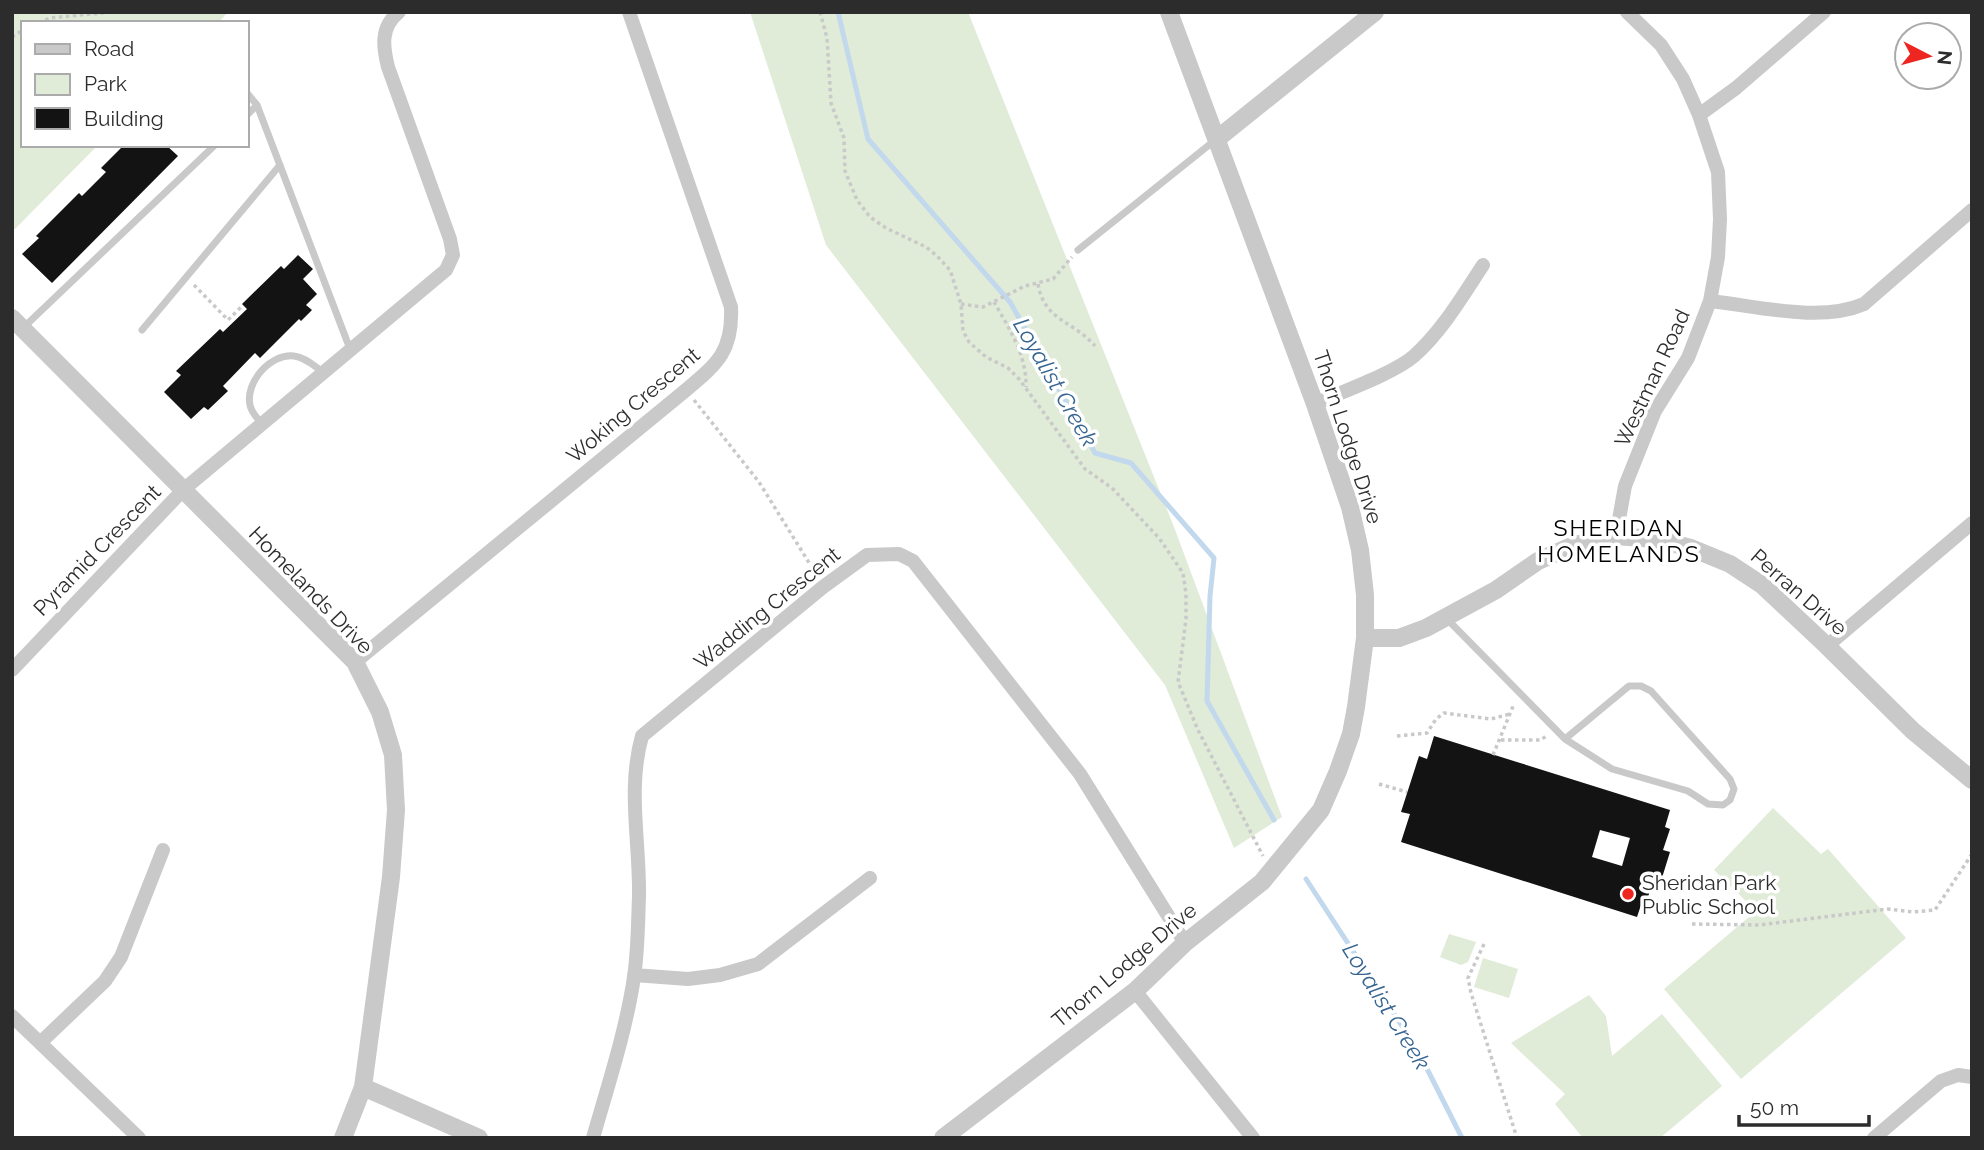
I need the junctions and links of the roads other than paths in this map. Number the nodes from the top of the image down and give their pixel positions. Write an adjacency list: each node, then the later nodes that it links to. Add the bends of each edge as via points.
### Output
1 (399, 12): 20 (street, via 391,18 383,43 388,67 453,255 446,270)
2 (629, 12): 30 (street, Woking Crescent, via 731,307 726,348 716,365 687,390)
3 (1169, 12): 11 (street, Thorn Lodge Drive)
4 (1375, 12): 11 (street)
5 (1627, 12): 10 (street, Westman Road, via 1661,45)
6 (1824, 12): 10 (street)
7 (248, 94): 8 (lane)
8 (257, 105): 9 (lane); 13 (lane)
9 (248, 114)
10 (1699, 115): 17 (street, Westman Road, via 1718,172 1718,257)
11 (1217, 139): 15 (lane); 22 (street, Thorn Lodge Drive)
12 (213, 147): 18 (lane)
13 (279, 165): 19 (lane); 20 (lane)
14 (1972, 210): 17 (street, via 1864,304 1850,310 1811,313)
15 (1079, 250)
16 (1483, 265): 22 (street, via 1439,330 1412,358)
17 (1710, 301): 26 (street, Westman Road, via 1688,358 1655,411 1635,461)
18 (18, 323): 24 (street, Homelands Drive)
19 (142, 330)
20 (350, 349): 21 (street)
21 (323, 372): 23 (street); 23 (lane, via 297,356 273,360 257,377 250,396 251,409)
22 (1315, 404): 28 (street, Thorn Lodge Drive, via 1360,550)
23 (262, 424): 24 (street)
24 (183, 490): 30 (street, Homelands Drive); 31 (street, Pyramid Crescent)
25 (1972, 523): 29 (street)
26 (1616, 536): 27 (street, Perran Drive, via 1574,545 1538,561); 29 (street, Perran Drive, via 1655,539 1730,564 1762,586)
27 (1445, 618): 28 (street, Perran Drive, via 1399,638); 32 (lane)
28 (1365, 638): 36 (street, Thorn Lodge Drive, via 1351,734 1321,810 1262,882)
29 (1828, 646): 33 (street, Perran Drive, via 1913,731)
30 (355, 662): 42 (street, Homelands Drive, via 380,712 393,755 396,810)
31 (12, 670)
32 (1564, 739): 32 (lane, via 1612,769 1688,791 1708,804 1723,805 1734,789 1651,691 1641,686 1629,687)
33 (1972, 780)
34 (163, 850): 40 (street, via 121,957 105,981)
35 (870, 878): 37 (street, via 758,964 688,979)
36 (1185, 943): 37 (street, Wadding Crescent, via 1080,774 913,561 899,554 867,555 642,736 634,785 639,894); 38 (street, Thorn Lodge Drive)
37 (634, 975): 46 (street, Wadding Crescent)
38 (1135, 991): 47 (street, Thorn Lodge Drive); 48 (street)
39 (12, 1016): 40 (street)
40 (40, 1043): 43 (street)
41 (1972, 1077): 49 (street, via 1958,1075 1941,1081)
42 (363, 1087): 44 (street, Homelands Drive); 45 (street)
43 (139, 1138)
44 (343, 1138)
45 (479, 1138)
46 (593, 1138)
47 (943, 1138)
48 (1253, 1138)
49 (1874, 1138)

